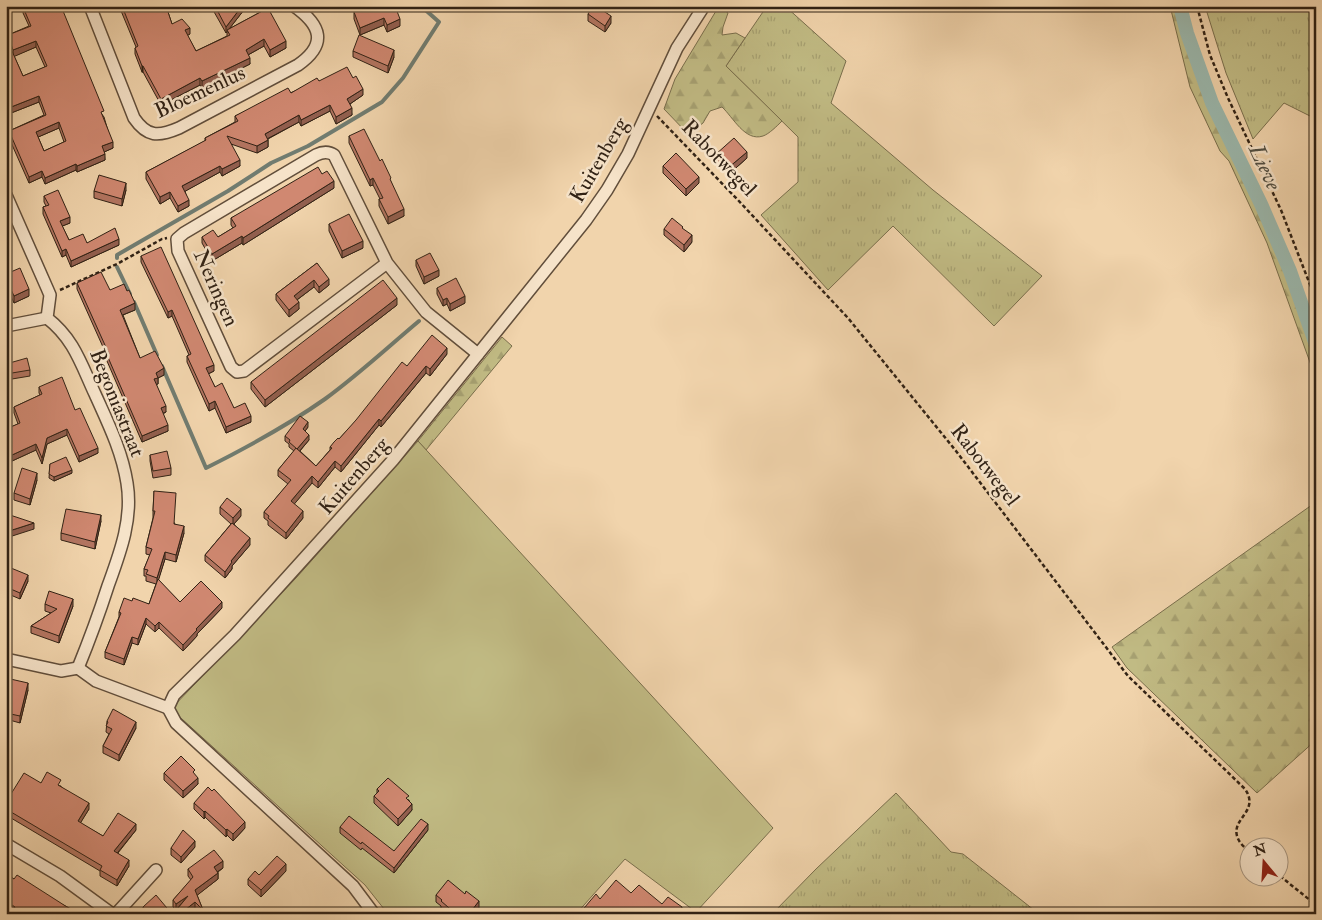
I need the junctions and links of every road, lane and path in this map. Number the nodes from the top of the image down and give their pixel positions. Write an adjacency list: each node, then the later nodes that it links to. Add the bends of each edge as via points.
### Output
1 (90, 6): 2 (street, Bloemenlus, via 134,118 142,129 153,134 166,134 310,56 317,45 317,32 306,15)
2 (294, 6)
3 (704, 6): 5 (street, Kuitenberg, via 677,48)
4 (1196, 6): 10 (path, via 1210,55 1281,210)
5 (649, 108): 13 (street, Kuitenberg, via 607,190); 17 (path, Rabotwegel, via 848,318 956,451 1128,676 1245,789 1250,800 1238,828)
6 (6, 194): 9 (street)
7 (176, 239): 8 (street, Neringen, via 326,152 334,155); 8 (street, Neringen, via 178,251 231,367 237,372 244,371); 9 (path, via 162,239)
8 (388, 263): 13 (street, Neringen, via 426,312)
9 (50, 295): 11 (street)
10 (1316, 300)
11 (47, 318): 12 (street); 15 (street, Begoniastraat, via 63,332 75,350 116,443 127,485 127,524)
12 (6, 326)
13 (478, 354): 16 (street, Kuitenberg, via 393,460 235,636 174,695)
14 (6, 660): 15 (street, via 62,671)
15 (78, 668): 16 (street, via 96,681)
16 (168, 708): 24 (street, via 176,723 353,886)
17 (1240, 841)
18 (6, 844): 22 (street, via 60,876)
19 (156, 870): 23 (street)
20 (1290, 884): 21 (path)
21 (1316, 905)
22 (112, 914)
23 (116, 914)
24 (374, 914)

